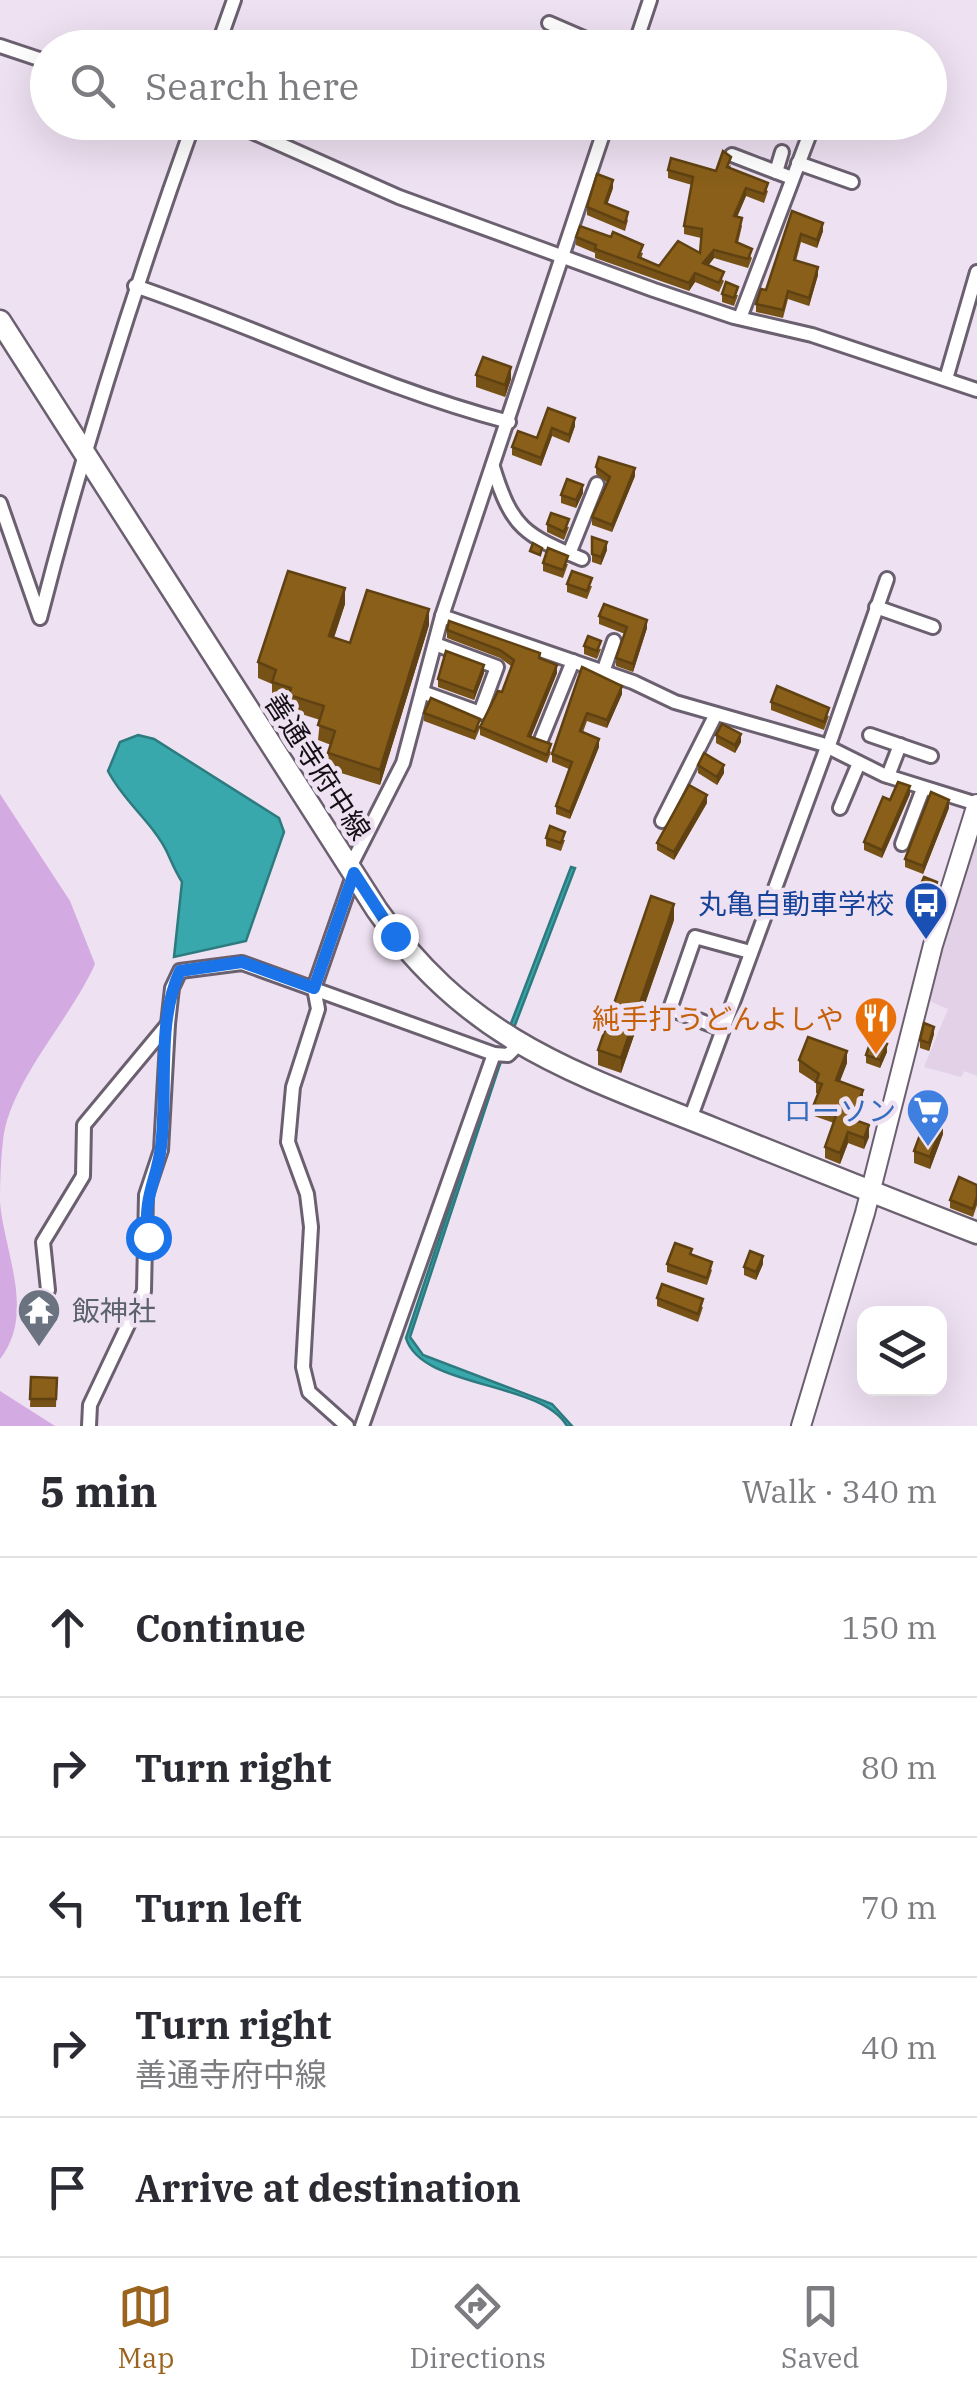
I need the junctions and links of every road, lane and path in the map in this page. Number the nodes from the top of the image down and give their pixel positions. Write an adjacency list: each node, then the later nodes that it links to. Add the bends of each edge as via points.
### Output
1 (234, 0): 4 (street)
2 (650, 0): 6 (street)
3 (549, 23): 5 (street)
4 (224, 30)
5 (565, 30)
6 (640, 30)
7 (0, 46): 8 (street)
8 (30, 56)
9 (188, 140): 21 (street)
10 (271, 140): 19 (street)
11 (601, 140): 19 (street)
12 (807, 140): 15 (street)
13 (782, 152): 16 (street)
14 (732, 155): 16 (street)
15 (798, 163): 17 (street); 18 (street)
16 (776, 172): 17 (street)
17 (792, 178): 22 (street)
18 (852, 182)
19 (561, 256): 22 (street); 26 (street)
20 (977, 272): 24 (street)
21 (135, 286): 26 (street, via 349,370); 27 (street)
22 (740, 318): 24 (street, via 812,334)
23 (0, 321): 27 (main road, 善通寺府中線)
24 (946, 379): 25 (street)
25 (977, 390)
26 (509, 422): 28 (street)
27 (84, 449): 30 (street, via 40,618); 53 (main road, 善通寺府中線)
28 (493, 467): 29 (street, via 502,496 528,536 575,556); 33 (street)
29 (597, 484)
30 (0, 503)
31 (887, 578): 32 (street)
32 (876, 606): 34 (street); 44 (street)
33 (442, 616): 36 (street); 37 (street)
34 (934, 627)
35 (614, 641): 38 (street)
36 (435, 644): 39 (street); 39 (street, via 497,667 480,713)
37 (573, 661): 38 (street); 42 (street)
38 (603, 672): 40 (street)
39 (422, 692): 53 (street, via 403,764)
40 (716, 714): 44 (street); 51 (street)
41 (870, 735): 43 (street)
42 (541, 740)
43 (900, 746): 45 (street); 47 (street)
44 (828, 748): 46 (street); 54 (street)
45 (931, 756)
46 (859, 763): 47 (street); 50 (street)
47 (888, 776): 48 (street)
48 (922, 789): 49 (street); 52 (street)
49 (977, 804): 61 (street)
50 (840, 808)
51 (662, 821)
52 (902, 844)
53 (352, 870): 55 (street); 58 (main road, 善通寺府中線, via 430,977)
54 (750, 952): 57 (street); 57 (street, via 695,936 670,1009)
55 (314, 988): 56 (street, via 242,962 180,971); 59 (street); 65 (street, via 318,1009 293,1087 288,1142 311,1227 303,1367 309,1392)
56 (168, 1024): 63 (street, via 84,1125 84,1176 44,1242); 64 (street, via 160,1150 146,1194 144,1291 90,1405)
57 (722, 1029): 60 (street)
58 (518, 1045): 59 (street, via 508,1056); 60 (main road, 善通寺府中線)
59 (494, 1054): 66 (street)
60 (690, 1119): 61 (main road, 善通寺府中線)
61 (867, 1190): 62 (main road, 善通寺府中線); 67 (street)
62 (977, 1234)
63 (48, 1290)
64 (88, 1426)
65 (347, 1426)
66 (362, 1426)
67 (801, 1426)

